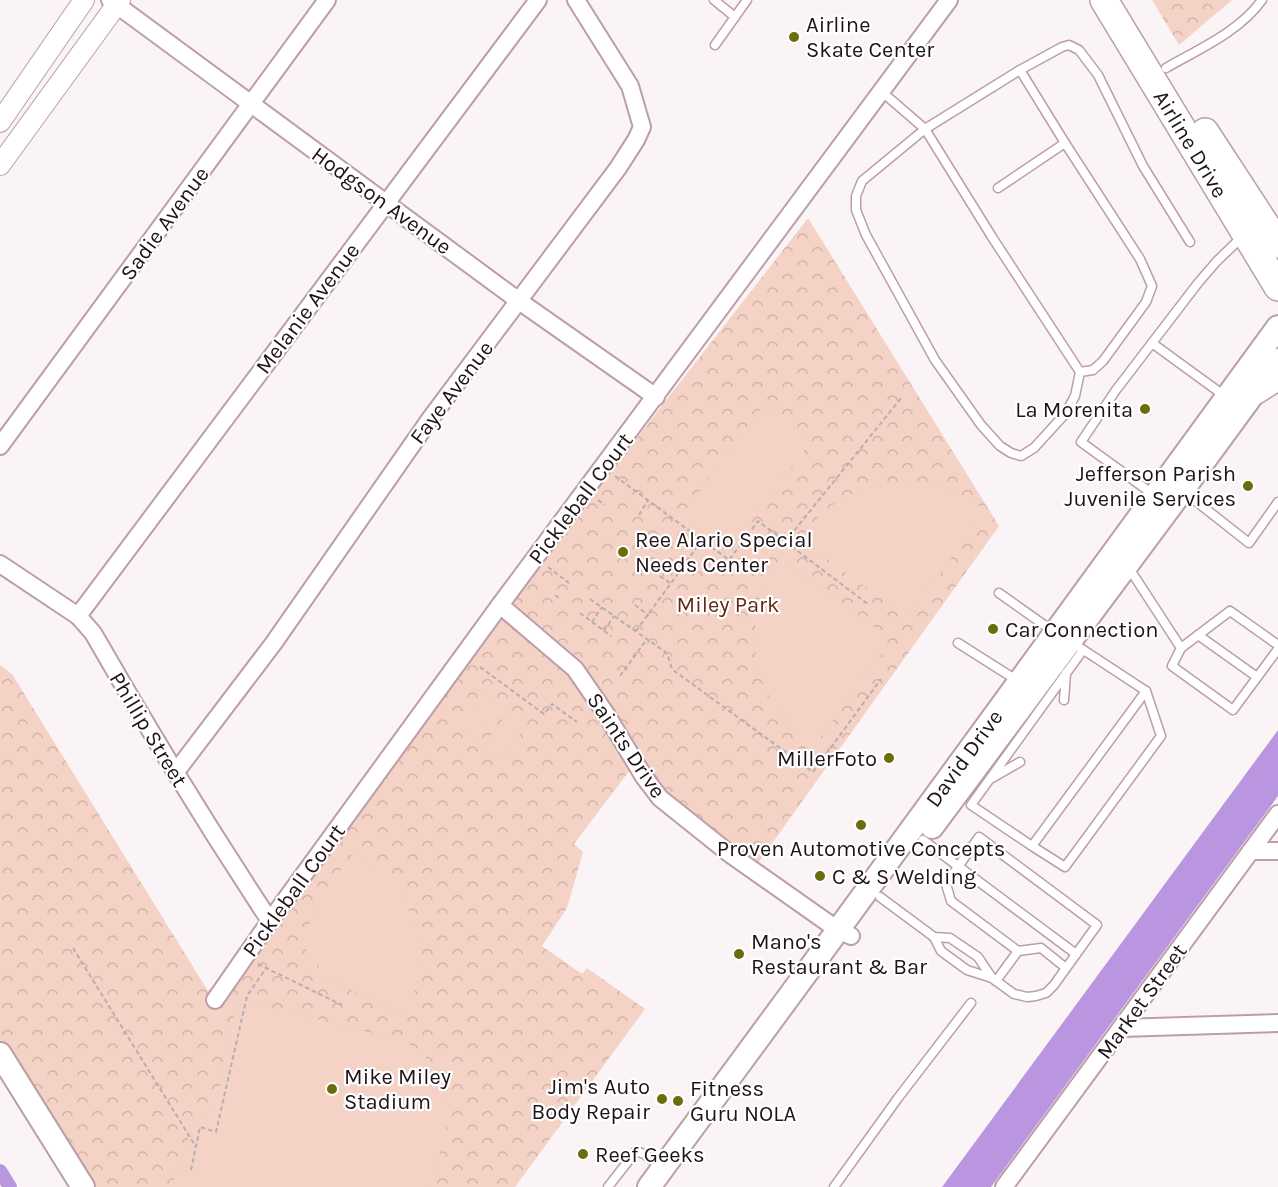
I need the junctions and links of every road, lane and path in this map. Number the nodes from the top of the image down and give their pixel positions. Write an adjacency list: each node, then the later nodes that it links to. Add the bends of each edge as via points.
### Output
1 (84, 0): 18 (street)
2 (327, 0): 17 (street, Sadie Avenue)
3 (538, 0): 23 (street, Melanie Avenue)
4 (576, 0): 27 (street, Faye Avenue, via 630,86 642,127 618,168)
5 (714, 0): 12 (lane)
6 (747, 0): 12 (lane)
7 (949, 0): 16 (street, Pickleball Court)
8 (1104, 0): 24 (highway, Airline Drive)
9 (1124, 0): 14 (highway, Airline Drive)
10 (1262, 0): 14 (lane, via 1229,32)
11 (115, 2): 17 (street, Hodgson Avenue); 21 (street)
12 (735, 17): 13 (lane)
13 (715, 45)
14 (1166, 68): 24 (highway, Airline Drive)
15 (1020, 70): 19 (lane); 20 (lane); 25 (lane, via 1062,46 1079,50 1098,75 1143,166)
16 (881, 91): 19 (lane); 33 (street, Pickleball Court)
17 (251, 103): 23 (street, Hodgson Avenue); 36 (street, Sadie Avenue)
18 (0, 122)
19 (925, 129): 31 (lane); 31 (lane, via 862,180 856,210 934,360 987,432 1000,446 1021,456 1034,448 1065,414 1075,396)
20 (1065, 143): 22 (lane); 31 (lane, via 1140,259 1152,286 1146,302 1103,360 1093,370)
21 (0, 165)
22 (998, 188)
23 (386, 203): 27 (street, Hodgson Avenue); 66 (street, Melanie Avenue)
24 (1268, 237): 26 (highway, Airline Drive); 29 (lane, via 1217,261)
25 (1190, 242)
26 (1278, 287)
27 (519, 301): 33 (street, Hodgson Avenue); 87 (street, Faye Avenue, via 430,419 273,644)
28 (1278, 327): 35 (main road, David Drive)
29 (1152, 343): 35 (lane); 39 (lane, via 1081,442)
30 (1278, 360): 32 (main road, David Drive)
31 (1080, 372)
32 (1267, 383): 38 (main road, David Drive)
33 (656, 397): 59 (street, Pickleball Court)
34 (902, 397): 46 (path)
35 (1226, 397): 39 (main road, David Drive)
36 (0, 446)
37 (615, 476): 41 (path)
38 (1182, 491): 42 (lane, via 1249,543); 49 (main road, David Drive)
39 (1155, 495): 73 (main road, David Drive)
40 (598, 500): 43 (path)
41 (648, 500): 44 (path); 45 (path)
42 (1278, 502)
43 (605, 505)
44 (639, 515)
45 (702, 540): 46 (path, via 729,560 758,521); 51 (path)
46 (785, 542): 61 (path)
47 (669, 558): 51 (path)
48 (0, 564): 66 (street, Phillip Street)
49 (1127, 565): 73 (main road, David Drive); 76 (lane)
50 (548, 567): 53 (path)
51 (682, 568): 54 (path)
52 (660, 576): 54 (path)
53 (570, 583)
54 (670, 583): 65 (path)
55 (999, 593): 73 (lane)
56 (555, 595): 57 (path)
57 (559, 598)
58 (591, 598): 62 (path)
59 (500, 605): 97 (street, Pickleball Court); 98 (street, Saints Drive, via 575,669 660,798 730,854)
60 (636, 605): 65 (path)
61 (869, 605)
62 (602, 607): 64 (path); 67 (path)
63 (580, 613): 67 (path)
64 (615, 615): 68 (path); 69 (path)
65 (648, 615): 69 (path)
66 (78, 616): 87 (street, Phillip Street, via 93,633)
67 (592, 622): 68 (path)
68 (604, 631): 71 (path)
69 (636, 631): 72 (path)
70 (1198, 635): 75 (lane, via 1230,611); 76 (lane); 80 (lane)
71 (611, 636)
72 (647, 639): 79 (path); 81 (path, via 666,654 673,669 813,772)
73 (1069, 641): 78 (lane); 82 (main road, David Drive); 83 (lane); 89 (main road, David Drive)
74 (958, 643): 82 (lane)
75 (1278, 647): 80 (lane)
76 (1181, 648): 80 (lane, via 1172,666 1233,710)
77 (480, 667): 85 (path, via 544,714 552,704)
78 (1066, 672): 84 (lane); 88 (lane)
79 (620, 676)
80 (1257, 677)
81 (881, 679)
82 (1019, 682): 98 (main road, David Drive)
83 (1146, 690): 92 (lane); 92 (lane, via 1161,736 1065,867)
84 (1064, 700)
85 (577, 722)
86 (1020, 762): 88 (lane)
87 (175, 773): 97 (street, Phillip Street)
88 (988, 781): 89 (lane)
89 (963, 800): 91 (main road, David Drive); 92 (lane)
90 (1278, 814): 93 (street, Market Street)
91 (923, 840): 95 (lane); 96 (main road, David Drive)
92 (1032, 846)
93 (1251, 851): 94 (street); 111 (street, Market Street)
94 (1278, 851)
95 (958, 866): 101 (lane, via 946,884 951,902); 102 (lane); 102 (lane, via 979,837 1097,925)
96 (880, 897): 98 (main road, David Drive); 99 (lane)
97 (270, 921): 103 (street, Pickleball Court)
98 (845, 933): 115 (main road, David Drive)
99 (934, 937): 106 (lane, via 941,951 967,970); 106 (lane, via 950,938 978,957)
100 (74, 948): 113 (path)
101 (1018, 951): 105 (lane, via 1041,948); 106 (lane)
102 (1076, 954): 105 (lane)
103 (244, 958): 104 (path); 107 (street, Pickleball Court)
104 (266, 968): 109 (path); 113 (path, via 247,996 216,1132 200,1127)
105 (1066, 968): 106 (lane, via 1046,993 1036,996 1014,994)
106 (994, 979)
107 (215, 1000)
108 (971, 1003): 119 (lane)
109 (342, 1005)
110 (1278, 1023): 111 (street)
111 (1121, 1028): 120 (street, Market Street)
112 (0, 1054): 116 (main road)
113 (196, 1147): 114 (path)
114 (191, 1170)
115 (664, 1178): 117 (lane, via 644,1154 636,1151); 118 (main road, David Drive)
116 (83, 1187)
117 (608, 1187)
118 (649, 1187)
119 (834, 1187)
120 (1004, 1187)

